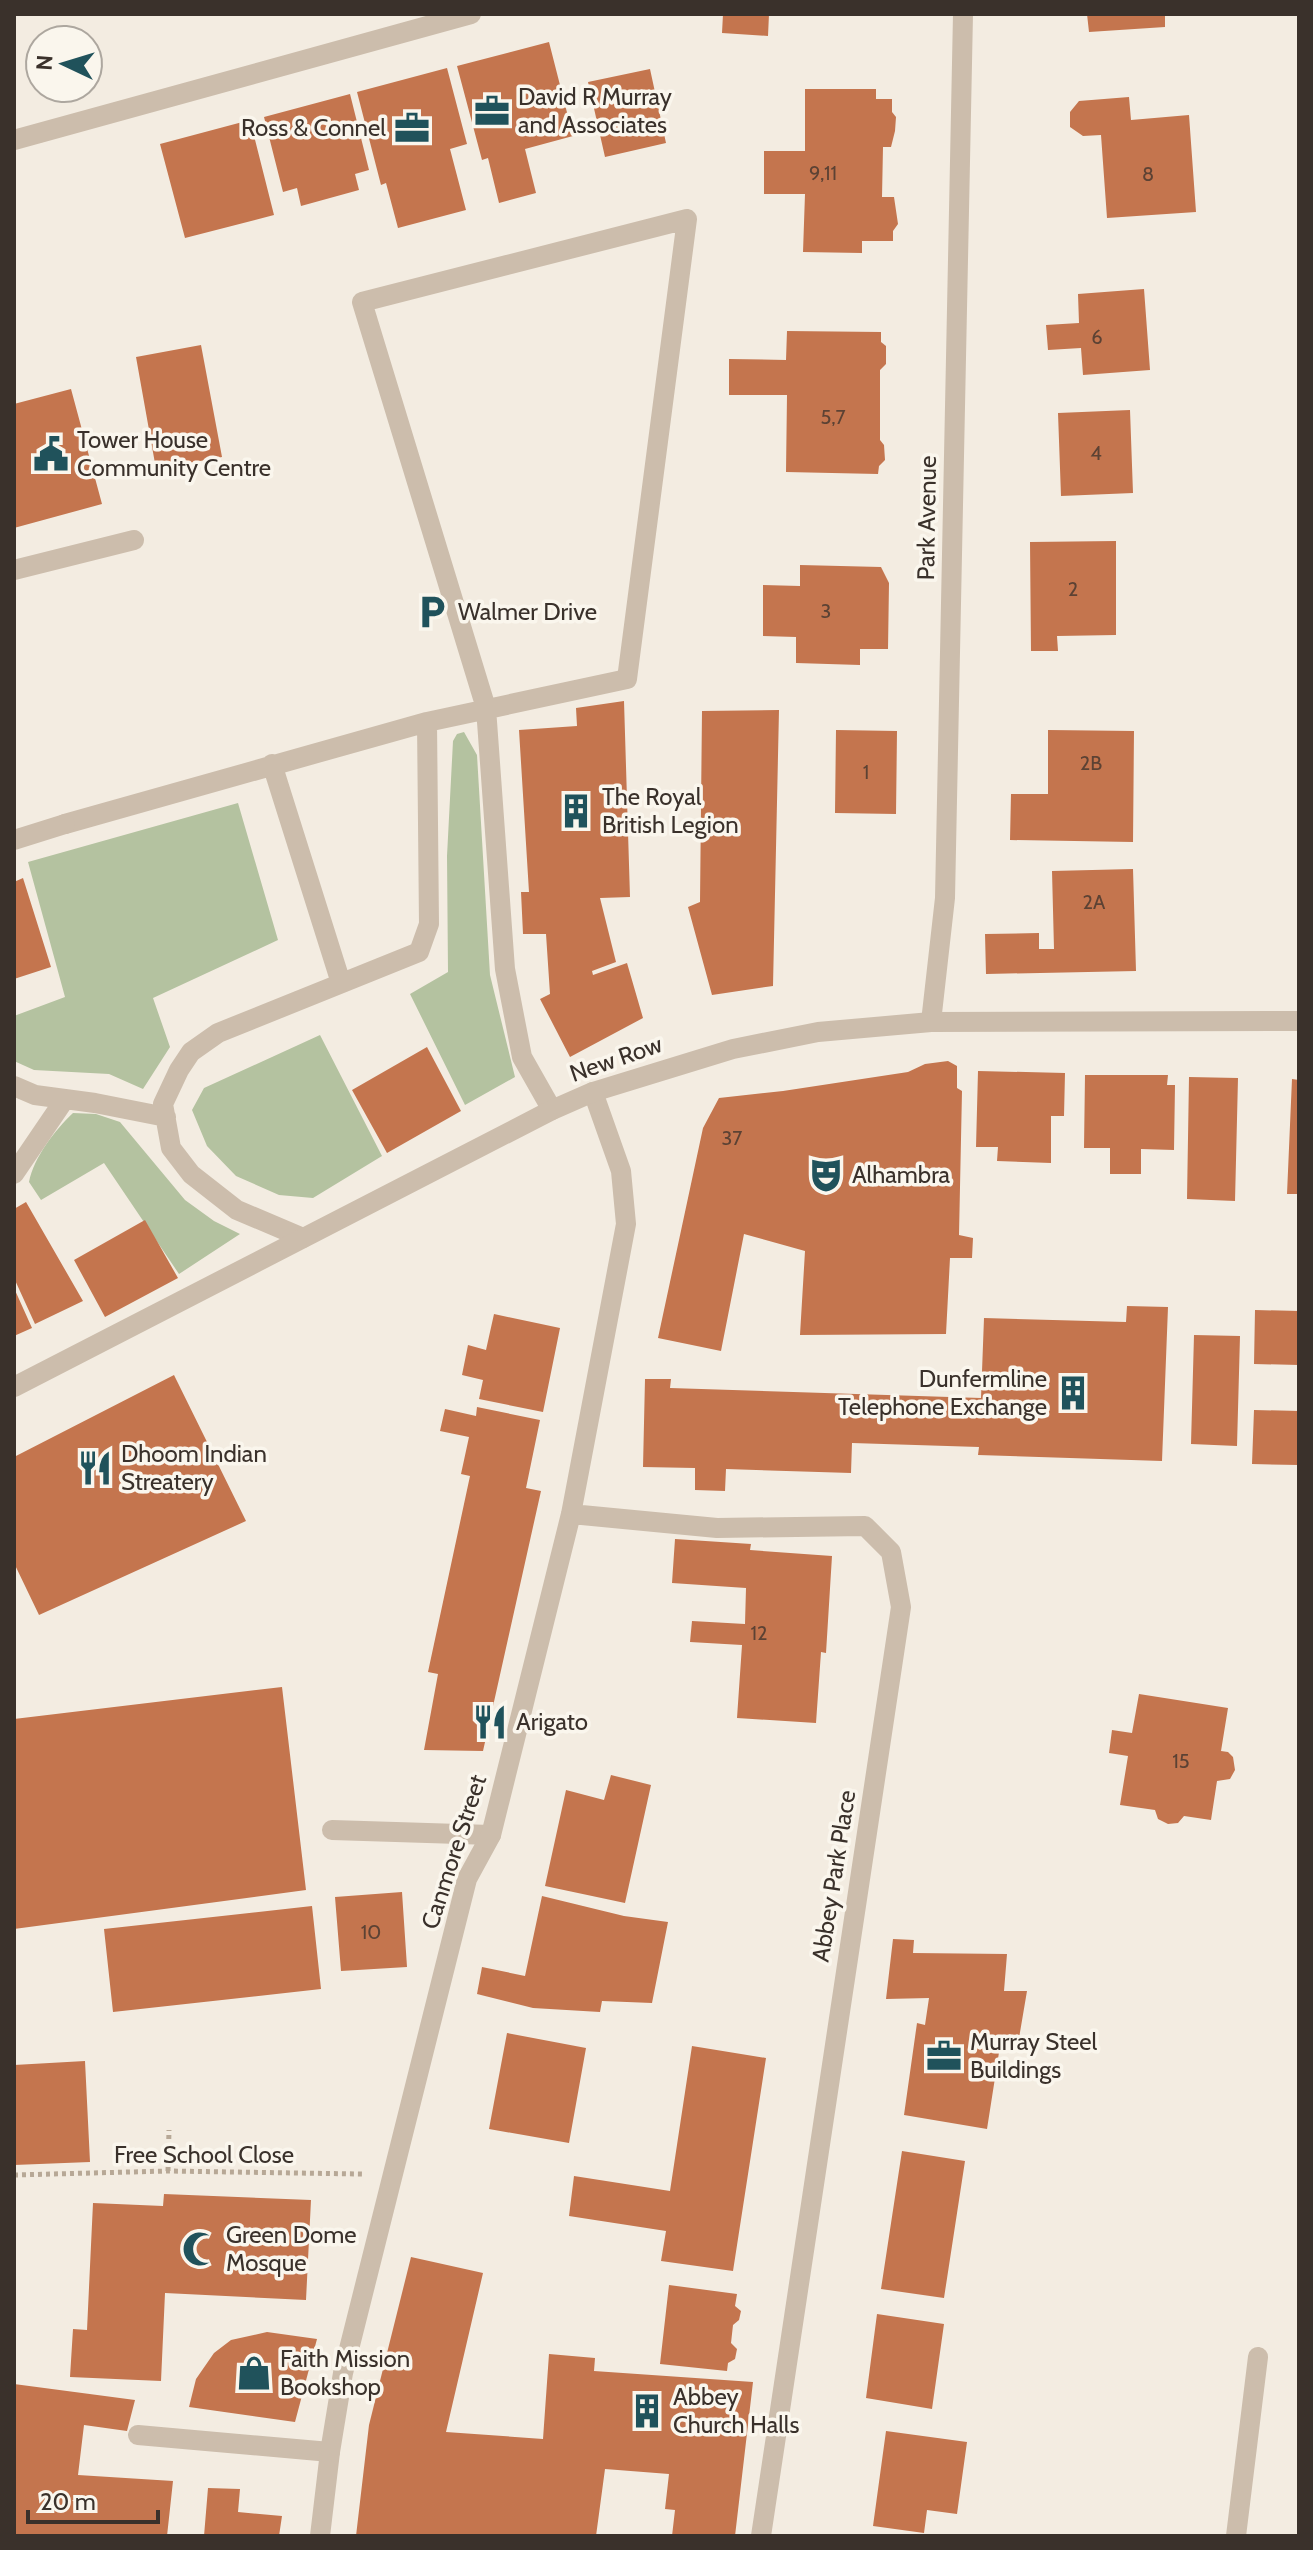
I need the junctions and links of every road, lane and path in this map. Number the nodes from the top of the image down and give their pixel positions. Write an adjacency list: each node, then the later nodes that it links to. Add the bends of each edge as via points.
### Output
1 (471, 14): 3 (street)
2 (963, 14): 12 (street, Park Avenue, via 945,898)
3 (14, 140)
4 (134, 540): 5 (street)
5 (14, 570)
6 (486, 708): 6 (street, via 362,302 687,219 627,679); 7 (street); 16 (street, via 505,969 522,1057)
7 (427, 722): 8 (street); 10 (street, via 429,924 419,952)
8 (272, 764): 9 (street); 10 (street)
9 (14, 840)
10 (341, 983): 17 (street, via 218,1033 191,1052 163,1104)
11 (1299, 1021): 12 (street, New Row)
12 (931, 1022): 14 (street, New Row, via 818,1032 747,1046)
13 (14, 1086): 15 (street)
14 (593, 1092): 16 (street, New Row); 21 (street, Canmore Street, via 621,1171 626,1224)
15 (65, 1099): 17 (street); 18 (street)
16 (552, 1110): 19 (street, New Row)
17 (166, 1117): 19 (street, via 171,1148 191,1174 237,1210)
18 (14, 1174)
19 (303, 1238): 20 (street, New Row)
20 (14, 1387)
21 (571, 1514): 23 (street, Canmore Street); 32 (street, Abbey Park Place, via 717,1528 865,1526 891,1552 901,1607)
22 (332, 1830): 23 (street)
23 (491, 1835): 26 (street, Canmore Street, via 467,1879)
24 (169, 2130): 25 (path)
25 (168, 2171): 26 (path, Free School Close); 27 (path, Free School Close)
26 (395, 2174): 30 (street, Canmore Street, via 343,2373)
27 (14, 2175)
28 (1258, 2357): 33 (street)
29 (138, 2435): 30 (street)
30 (330, 2452): 31 (street, Canmore Street)
31 (320, 2536)
32 (761, 2536)
33 (1236, 2536)

